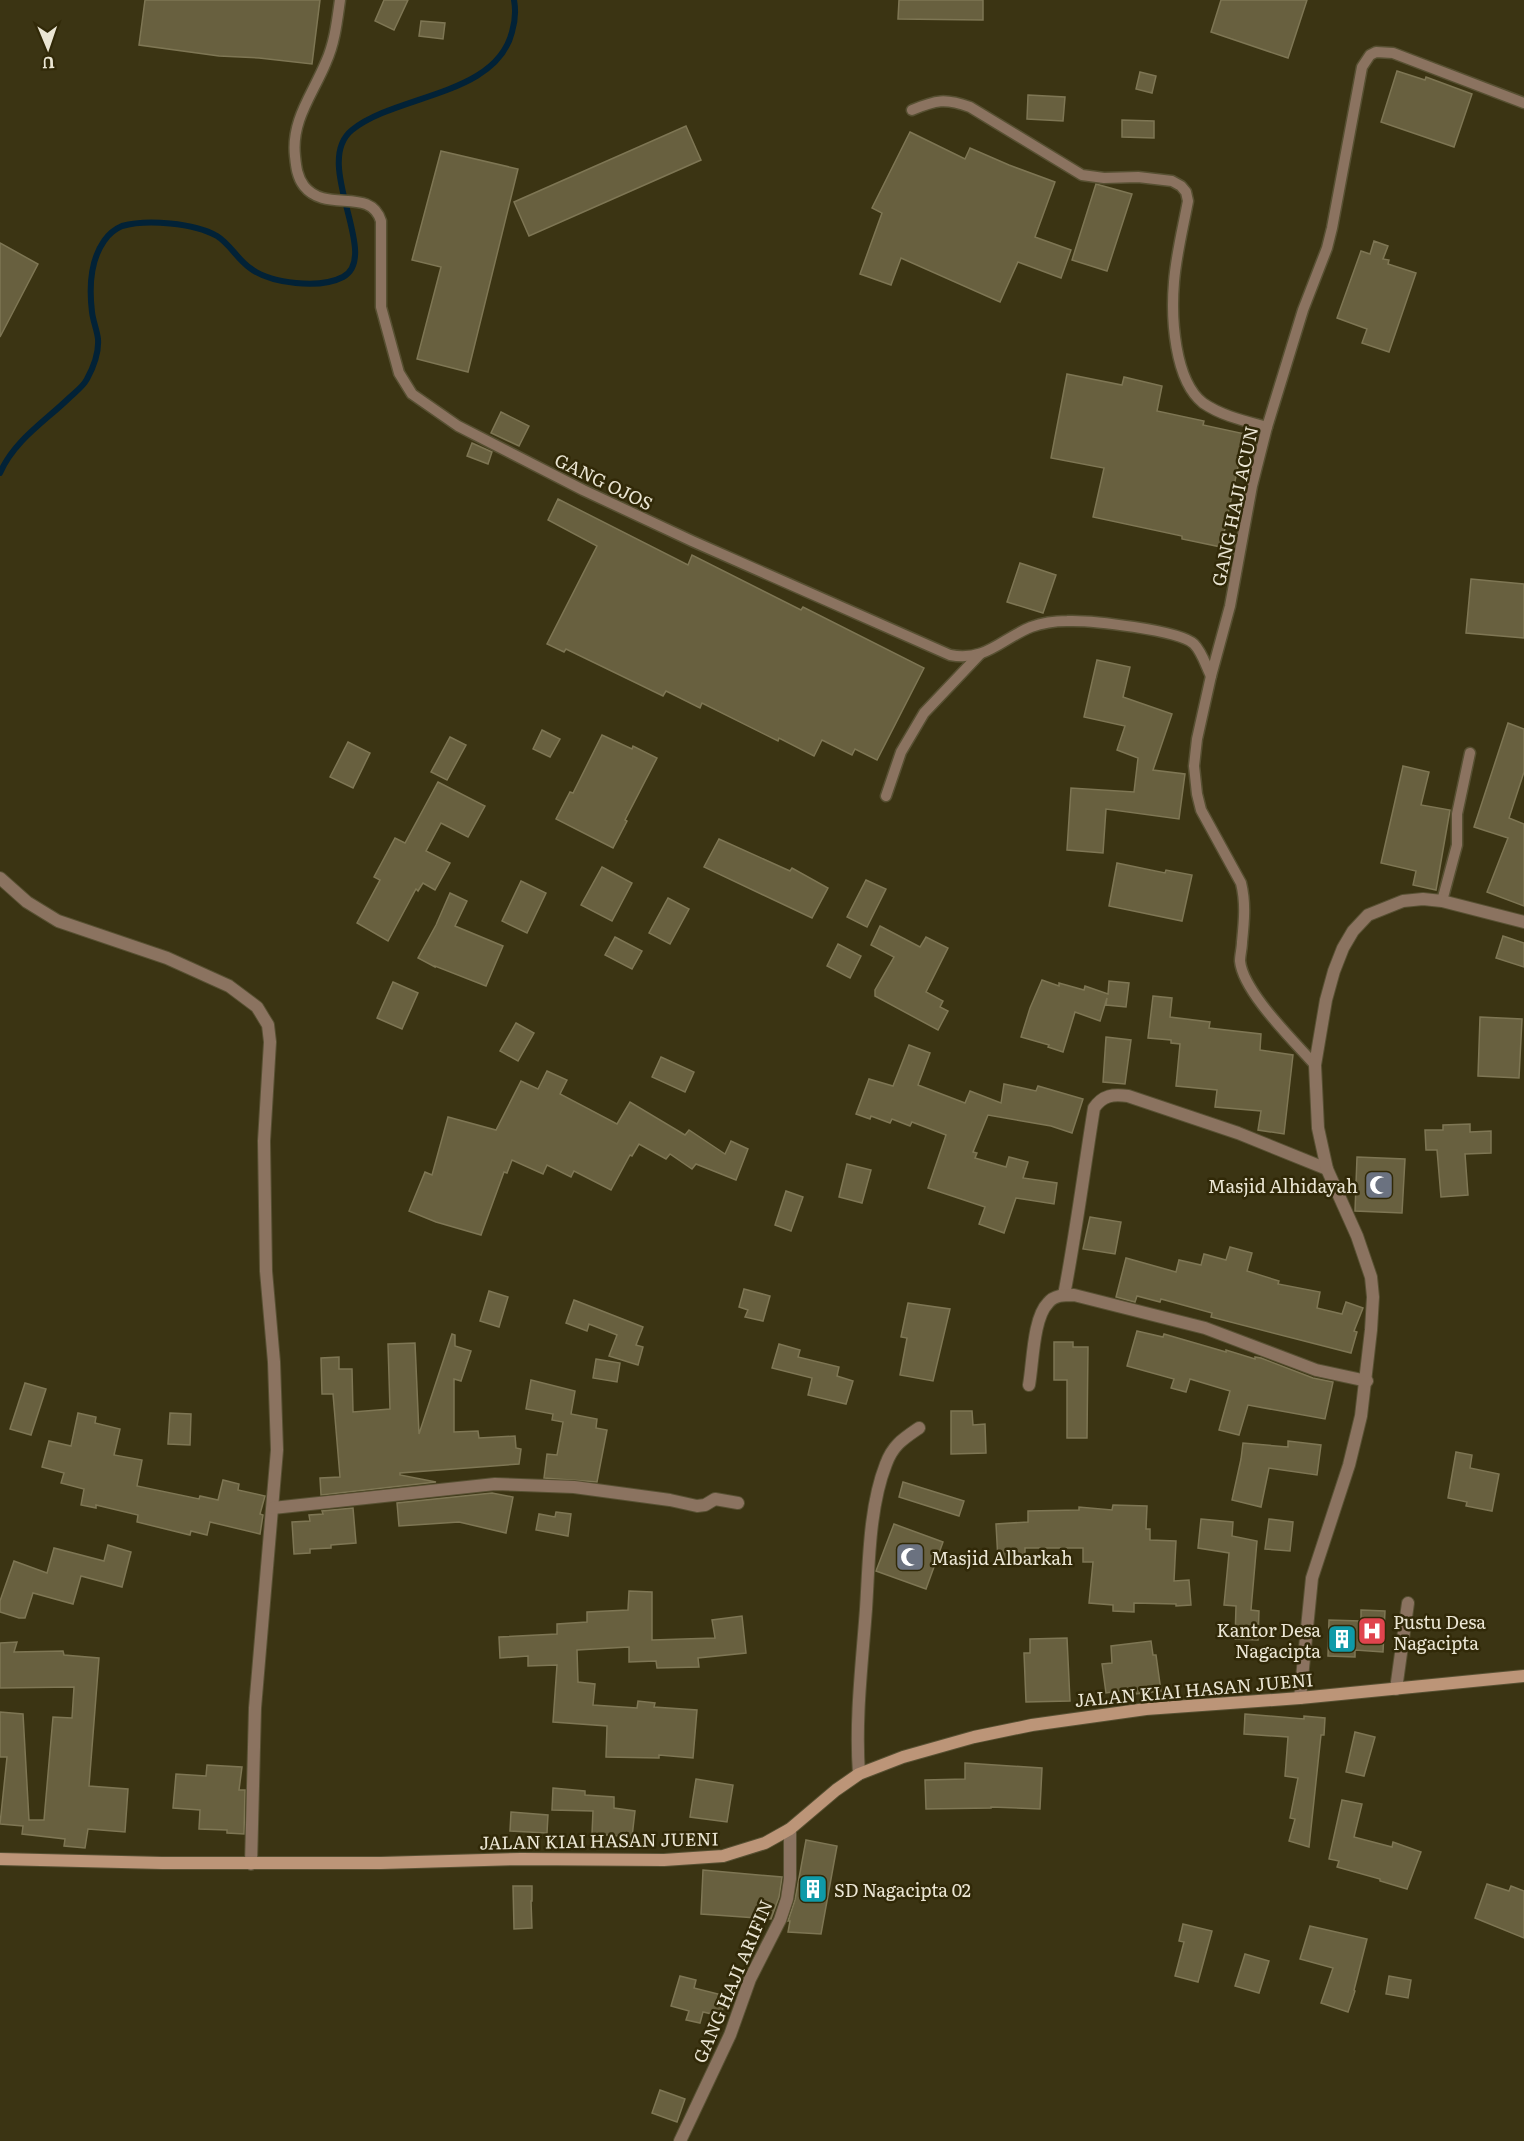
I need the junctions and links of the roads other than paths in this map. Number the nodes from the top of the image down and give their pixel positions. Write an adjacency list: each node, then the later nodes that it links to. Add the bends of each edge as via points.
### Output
1 (340, 0): 5 (lane, GANG OJOS, via 326,62 297,121 294,147 298,176 316,198 368,204 378,211 381,307 395,363 408,389 458,426 583,490 951,655)
2 (1524, 103): 4 (lane, GANG HAJI ACUN, via 1393,53 1376,52 1366,60 1329,238)
3 (912, 110): 4 (lane, via 933,101 957,102 1082,175 1138,177 1172,181 1181,186 1188,201 1173,296 1185,379 1190,390 1219,412)
4 (1267, 428): 6 (lane, GANG HAJI ACUN, via 1230,606)
5 (980, 654): 6 (lane, GANG OJOS, via 1031,627 1052,622 1089,622 1183,637 1193,643); 8 (lane, via 924,713 901,752)
6 (1211, 676): 12 (lane, GANG HAJI ACUN, via 1194,766 1201,810 1244,894 1242,972 1275,1020)
7 (1470, 753): 10 (lane, via 1457,814 1457,845)
8 (886, 796)
9 (0, 878): 19 (street, via 27,902 58,921 166,958 229,987 257,1007 268,1025 264,1141 266,1271 277,1450)
10 (1442, 901): 11 (street); 12 (street, via 1403,901 1368,915 1353,931 1334,970)
11 (1524, 922)
12 (1315, 1065): 13 (street, via 1318,1128)
13 (1327, 1169): 14 (street, via 1238,1133 1128,1096 1103,1098 1094,1108); 15 (street, via 1371,1277)
14 (1064, 1295): 15 (street, via 1205,1328 1317,1370); 16 (street, via 1047,1304 1039,1317)
15 (1367, 1381): 23 (street, via 1349,1465 1312,1578)
16 (1029, 1385)
17 (919, 1428): 24 (street, via 896,1444 886,1462 876,1502 859,1698)
18 (738, 1503): 19 (street, via 715,1499 697,1506 574,1487 495,1484)
19 (273, 1508): 27 (street, via 255,1708)
20 (1408, 1603): 22 (street)
21 (1524, 1676): 22 (street, JALAN KIAI HASAN JUENI)
22 (1396, 1689): 23 (street, JALAN KIAI HASAN JUENI)
23 (1300, 1698): 24 (street, JALAN KIAI HASAN JUENI, via 1146,1708 1032,1725 940,1746)
24 (860, 1773): 25 (street, JALAN KIAI HASAN JUENI)
25 (790, 1829): 27 (street, JALAN KIAI HASAN JUENI, via 765,1843 723,1856); 28 (street, GANG HAJI ARIFIN, via 788,1899)
26 (0, 1859): 27 (street, JALAN KIAI HASAN JUENI)
27 (251, 1864)
28 (680, 2141)

